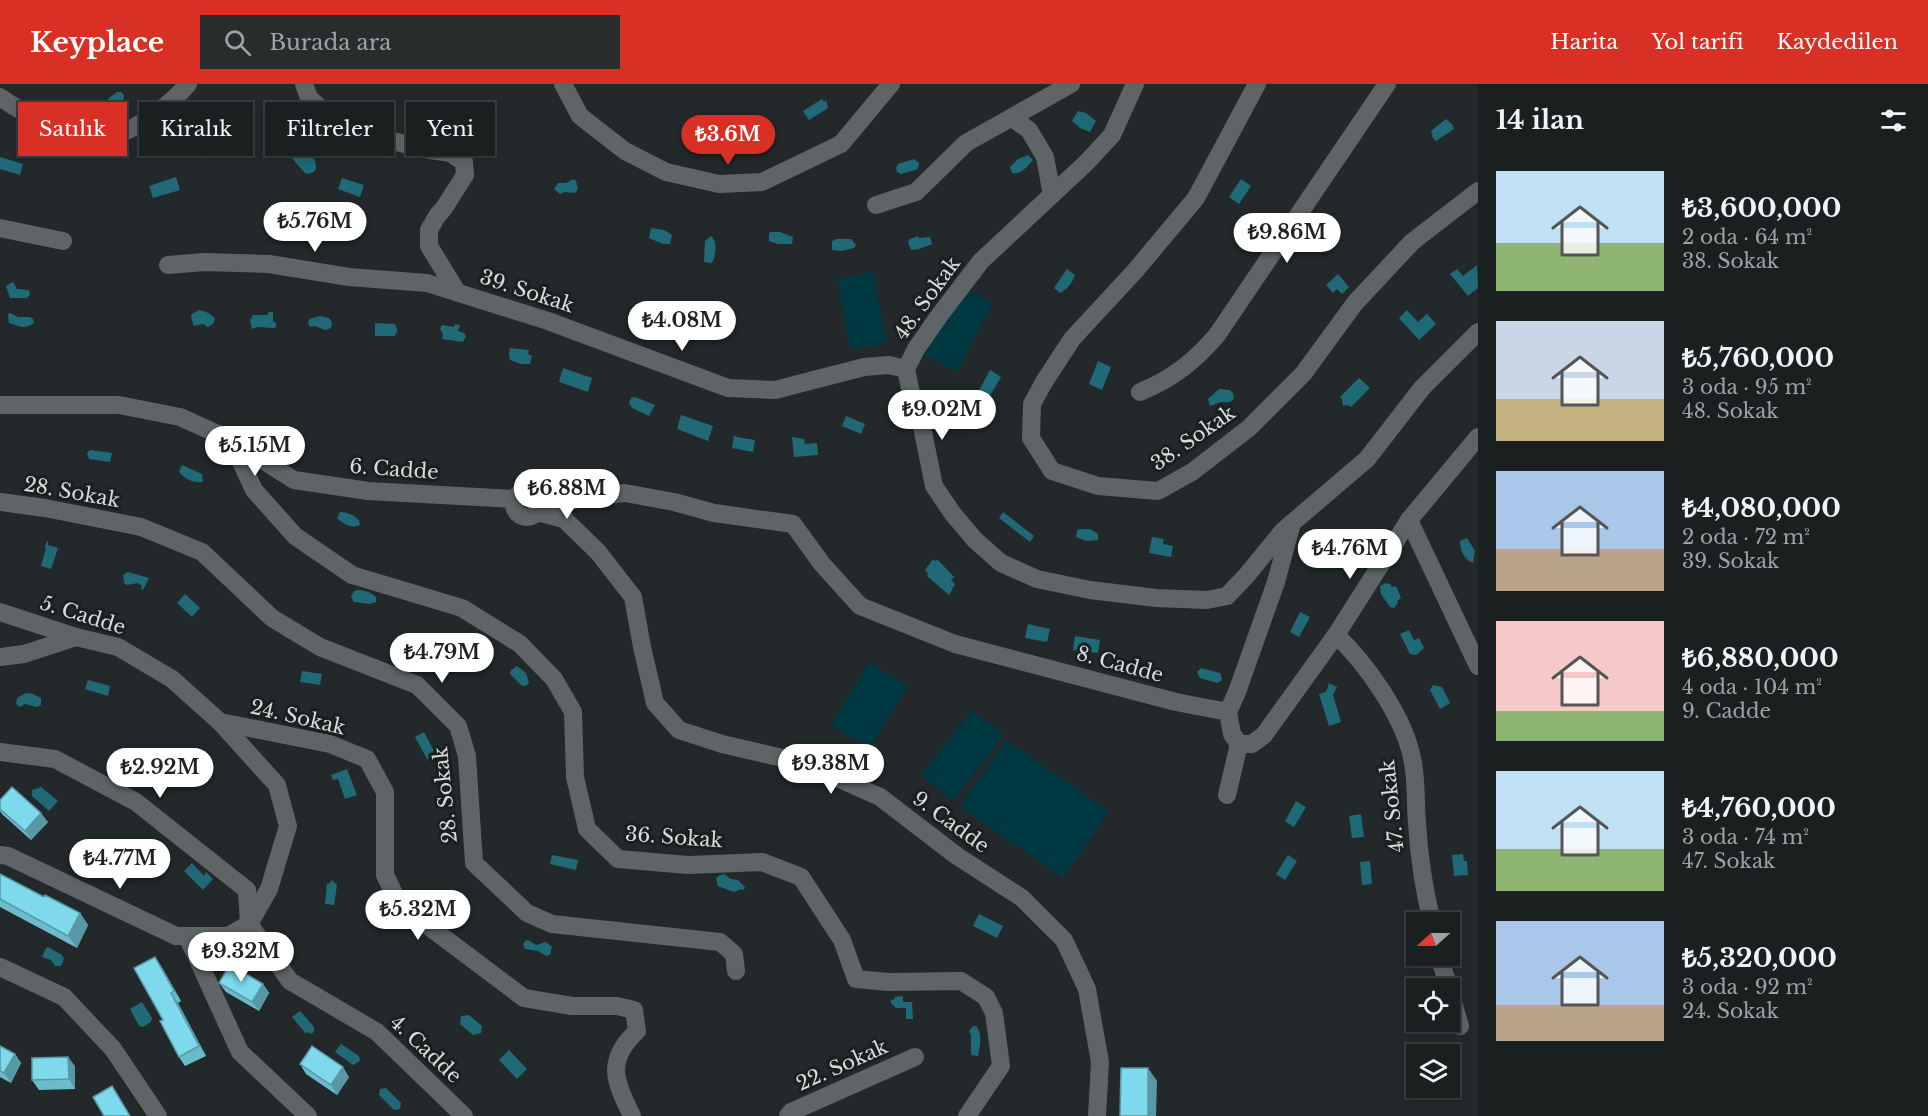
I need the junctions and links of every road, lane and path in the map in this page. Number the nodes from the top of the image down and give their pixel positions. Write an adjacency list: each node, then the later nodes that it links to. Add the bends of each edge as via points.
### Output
1 (188, 84): 9 (street, via 152,115 115,135 30,116)
2 (304, 84): 17 (street, 39. Sokak, via 309,98 344,129 450,153 464,162 465,175 429,230 429,246)
3 (563, 84): 4 (street, via 580,116 625,151 666,172 719,184 762,182 842,144)
4 (891, 84)
5 (1071, 84): 10 (street)
6 (1135, 84): 12 (street, 48. Sokak, via 1112,135)
7 (1257, 84): 11 (street, 38. Sokak, via 1196,198 1136,271 1072,339 1032,404 1031,438 1052,471 1098,486 1158,491 1192,472 1249,428 1303,374 1355,303 1412,242)
8 (1387, 84): 20 (street, via 1217,335 1190,364)
9 (0, 97)
10 (1012, 118): 12 (street, via 1029,130 1045,157); 13 (street, via 966,143 916,192)
11 (1478, 191)
12 (1052, 195): 19 (street, 48. Sokak, via 981,261 939,315)
13 (876, 205)
14 (0, 228): 15 (street)
15 (63, 241)
16 (168, 265): 17 (street, via 268,264 349,277 427,283)
17 (457, 292): 19 (street, 39. Sokak, via 549,321 729,388 776,390 864,368)
18 (1478, 332): 27 (street, via 1422,388 1367,459)
19 (906, 369): 27 (street, 48. Sokak, via 934,486 975,540 1001,563 1037,579 1156,598 1207,600 1227,596)
20 (1140, 392)
21 (0, 405): 23 (street, 6. Cadde, via 119,405 180,417)
22 (1478, 437): 26 (street)
23 (231, 440): 25 (street, 6. Cadde, via 294,480 368,491); 50 (street, 36. Sokak, via 254,490 295,536 352,575 462,608 520,644 554,679 573,712 574,777 587,829 618,860 688,865 762,862 801,877 842,940 856,979 961,981 986,997 994,1013 1001,1066)
24 (0, 502): 43 (street, 28. Sokak, via 141,527 202,552 272,618 320,647 417,685 458,726 467,756 474,863 527,913 552,924 720,942 734,954)
25 (531, 503): 33 (street, 8. Cadde, via 624,493 714,513 793,524 822,564 861,606 954,644); 51 (street, 9. Cadde, via 564,519 598,552 633,597 655,703 679,730 804,763 880,798 957,856 1022,898 1064,940 1087,989 1100,1062)
26 (1409, 520): 29 (street); 32 (street)
27 (1292, 523): 33 (street, via 1276,582)
28 (0, 612): 30 (street, 5. Cadde)
29 (1336, 634): 35 (street, via 1264,735 1252,744); 39 (street, 47. Sokak, via 1352,650 1396,715 1412,757)
30 (76, 637): 31 (street, via 24,654); 34 (street, 5. Cadde, via 118,646 172,679)
31 (0, 657)
32 (1478, 666)
33 (1228, 712): 35 (street, via 1232,734)
34 (219, 722): 40 (street, 5. Cadde, via 277,785 288,826 268,889); 48 (street, 24. Sokak, via 330,744 367,759 385,792 385,875 399,904 524,998 634,1010 637,1031 624,1043 615,1065 617,1087)
35 (1239, 744): 37 (street)
36 (0, 752): 40 (street, via 55,759 136,802 247,890)
37 (1227, 795)
38 (0, 855): 41 (street, via 176,936)
39 (1430, 912)
40 (249, 924): 41 (street, via 228,936); 47 (street, 4. Cadde, via 290,981 377,1032)
41 (187, 936): 46 (street, via 240,1052)
42 (0, 967): 45 (street, via 64,997 113,1049)
43 (736, 971)
44 (915, 1057): 49 (street, 22. Sokak)
45 (158, 1116)
46 (308, 1116)
47 (464, 1116)
48 (632, 1116)
49 (788, 1116)
50 (967, 1116)
51 (1097, 1116)

